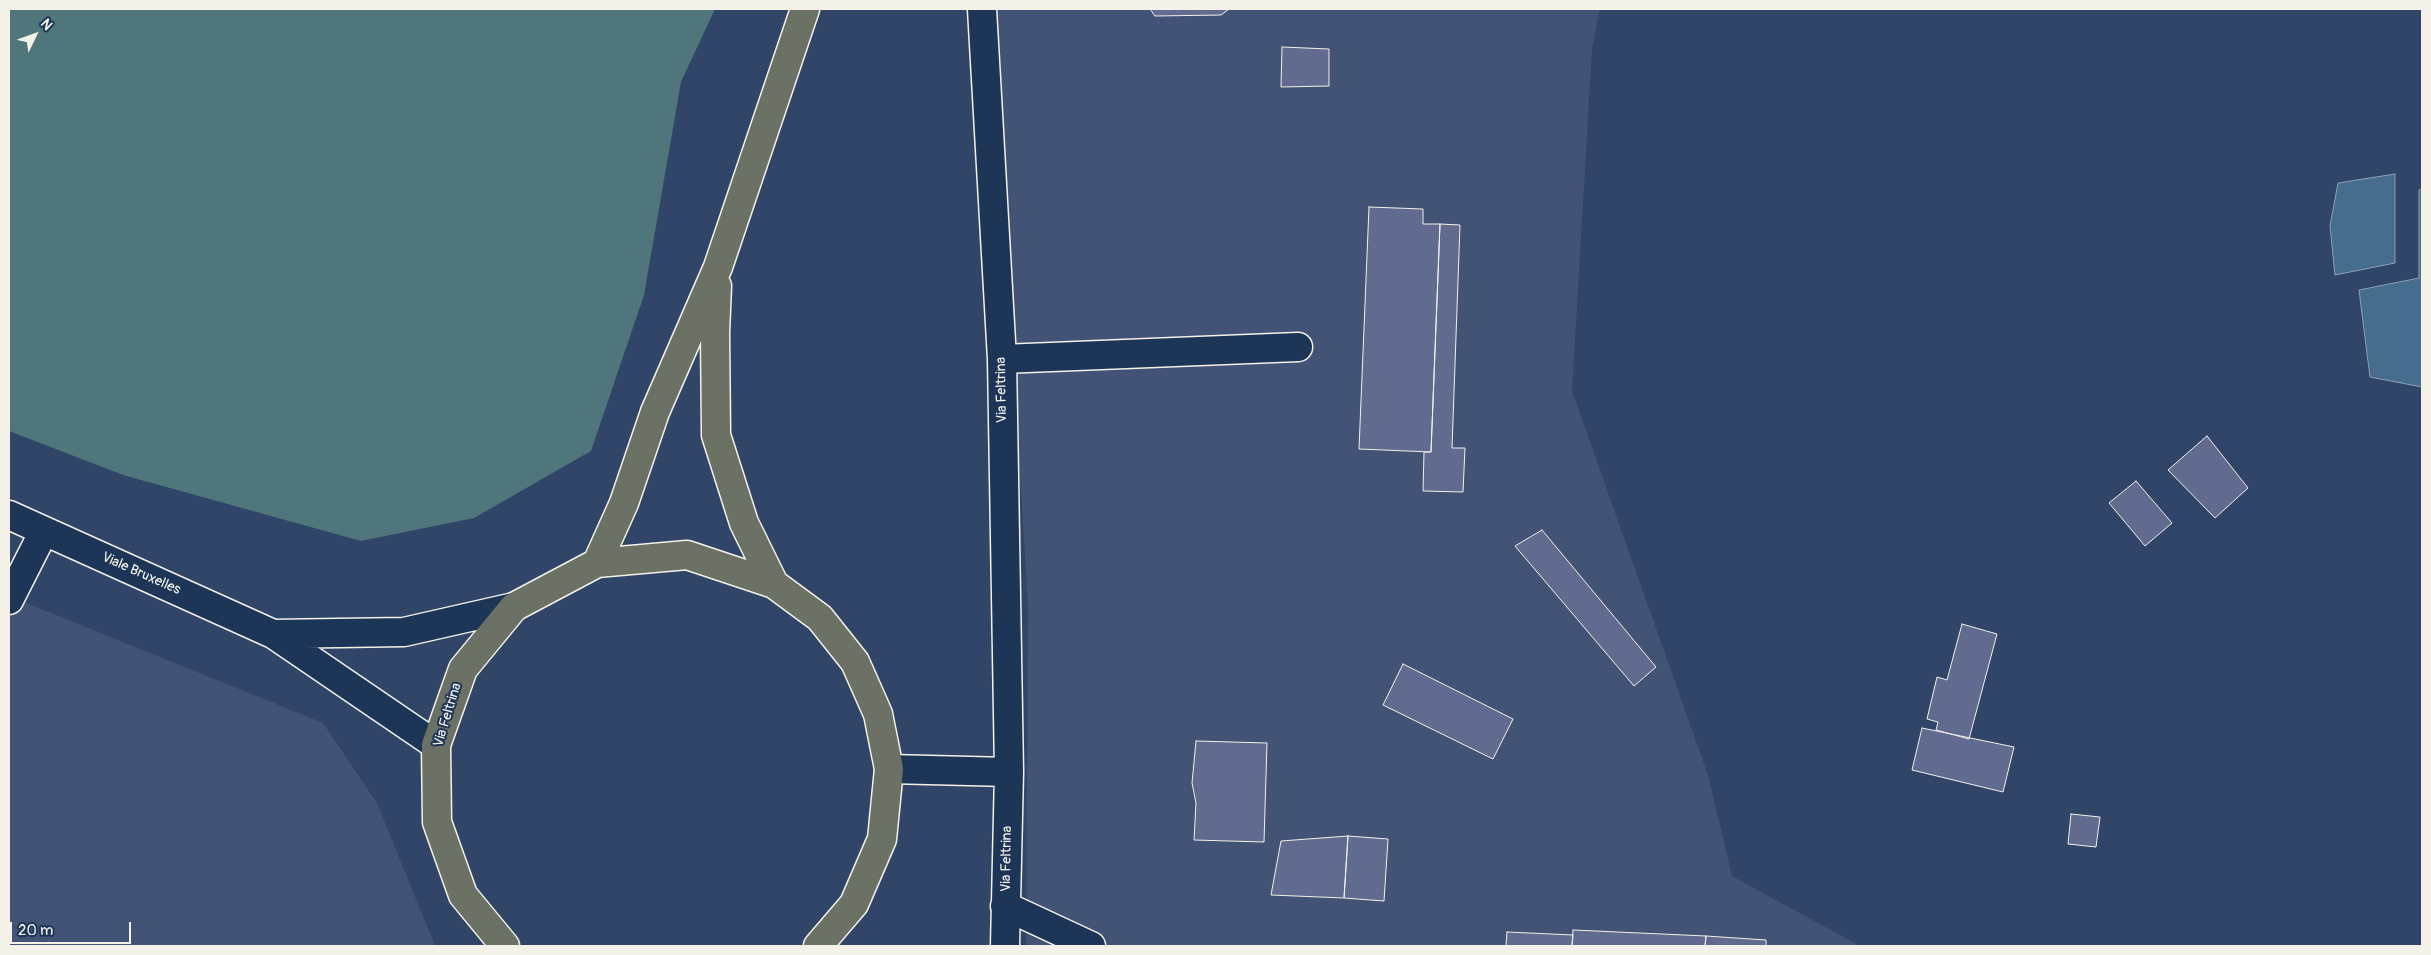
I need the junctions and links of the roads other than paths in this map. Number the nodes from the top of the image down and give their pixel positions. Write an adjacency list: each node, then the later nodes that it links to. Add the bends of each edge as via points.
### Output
1 (805, 9): 3 (main road, Via Feltrina)
2 (982, 9): 5 (street, Via Feltrina)
3 (718, 267): 8 (main road, Via Feltrina, via 655,412 624,503); 9 (main road, Via Feltrina, via 716,435 744,523)
4 (1298, 347): 5 (street)
5 (1002, 359): 15 (street, Via Feltrina)
6 (9, 515): 7 (street, Viale Bruxelles)
7 (44, 531): 10 (street); 12 (street, Viale Bruxelles)
8 (597, 563): 9 (main road, Via Feltrina, via 687,556); 11 (main road, Via Feltrina)
9 (774, 584): 14 (main road, Via Feltrina, via 820,618 855,662 878,714)
10 (9, 600)
11 (514, 607): 12 (street, via 404,632); 13 (main road, Via Feltrina, via 463,669)
12 (273, 634): 13 (street, Viale Bruxelles)
13 (436, 745): 17 (main road, Via Feltrina, via 437,822 463,895)
14 (889, 769): 15 (street); 18 (main road, Via Feltrina, via 882,840 854,904)
15 (1009, 772): 16 (street, Via Feltrina)
16 (1006, 906): 19 (street, Via Feltrina); 20 (street)
17 (506, 946)
18 (818, 946)
19 (1005, 946)
20 (1091, 946)

